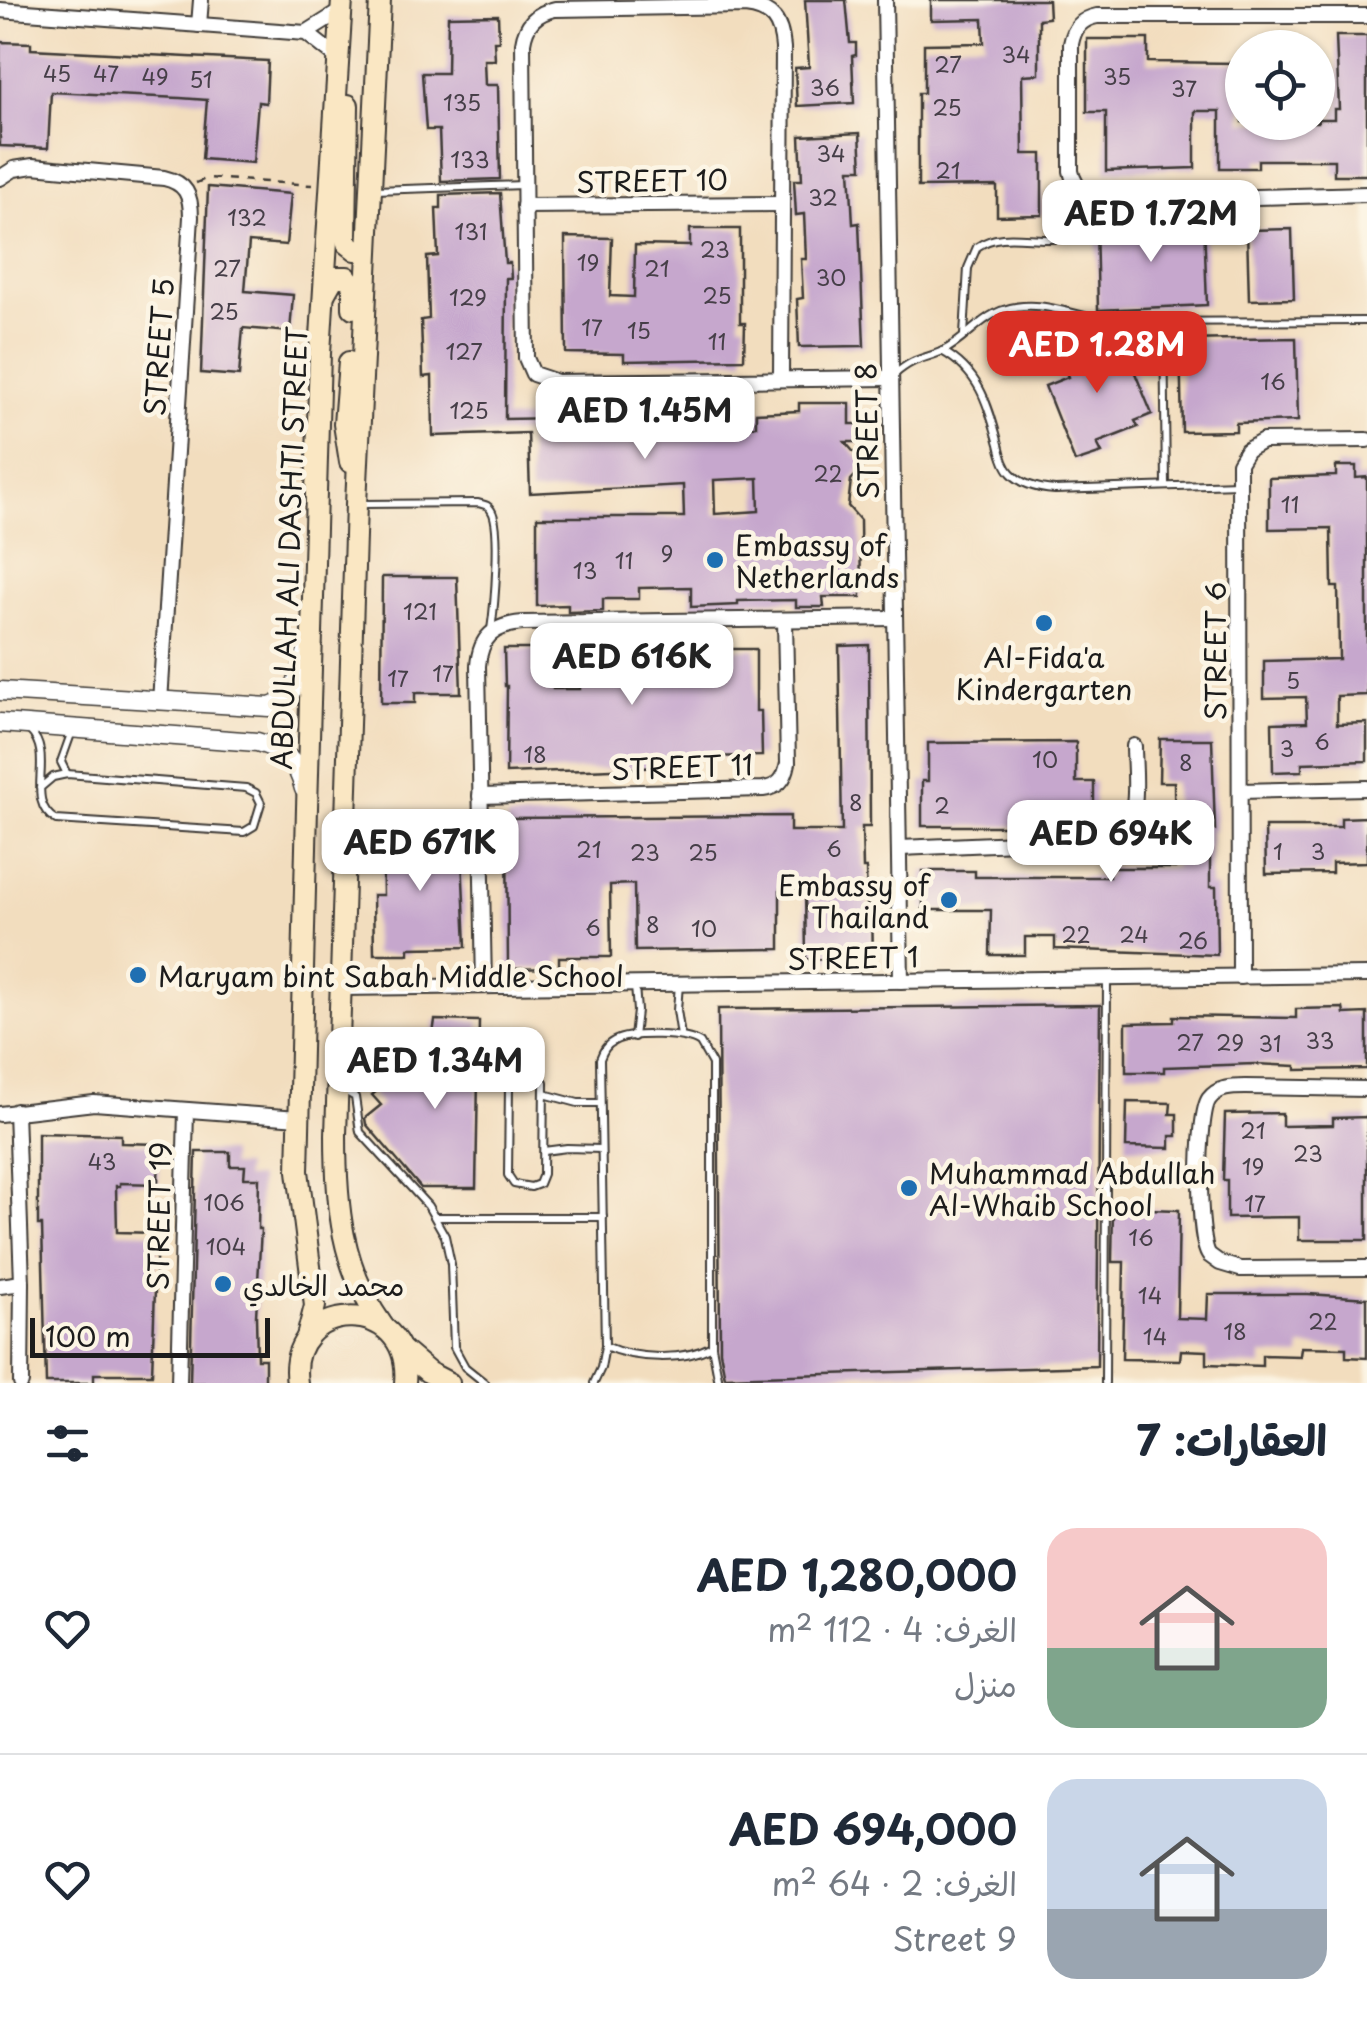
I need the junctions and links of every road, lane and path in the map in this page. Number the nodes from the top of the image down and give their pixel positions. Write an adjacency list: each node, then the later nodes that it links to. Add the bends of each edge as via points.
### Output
1 (201, 0): 8 (street)
2 (380, 0): 15 (main road)
3 (885, 0): 27 (street, STREET 8)
4 (342, 5): 9 (street); 10 (main road, ABDULLAH ALI DASHTI STREET)
5 (19, 6): 6 (street); 8 (street)
6 (0, 10)
7 (1367, 16): 16 (street, via 1084,20 1071,44 1071,170)
8 (199, 26): 9 (street)
9 (306, 34): 10 (street)
10 (338, 59): 12 (main road, ABDULLAH ALI DASHTI STREET); 20 (main road, via 349,116 346,237 356,250)
11 (0, 178): 14 (street, via 34,166 164,178)
12 (331, 186): 14 (path, via 208,178); 21 (main road, ABDULLAH ALI DASHTI STREET)
13 (524, 186): 15 (lane); 18 (street, via 523,42 536,16 555,9 745,6 771,13 782,36); 19 (street)
14 (186, 188): 38 (street, STREET 5, via 191,217)
15 (370, 190): 20 (main road)
16 (1086, 194): 17 (street, via 1112,201); 24 (lane, via 1082,222 1070,234 993,239 976,247 968,268)
17 (1367, 194)
18 (780, 204): 19 (street, STREET 10); 26 (street)
19 (524, 206): 26 (street, via 526,358 537,377)
20 (367, 251): 29 (main road)
21 (324, 294): 29 (main road, via 334,276 353,285 344,424); 35 (main road, ABDULLAH ALI DASHTI STREET)
22 (1367, 321): 23 (lane)
23 (1164, 322): 24 (lane, via 1098,320 1024,305 996,313); 31 (lane)
24 (964, 335): 25 (lane)
25 (942, 351): 27 (lane); 31 (lane, via 975,378 1016,478 1047,489)
26 (780, 378): 27 (street)
27 (890, 378): 33 (street, STREET 8)
28 (1367, 440): 30 (street, STREET 6, via 1257,443 1242,456)
29 (357, 478): 32 (main road)
30 (1238, 484): 31 (lane); 47 (street, STREET 6)
31 (1166, 485)
32 (356, 504): 36 (lane, via 490,508 496,564); 58 (main road)
33 (894, 618): 34 (street); 50 (street, STREET 8)
34 (785, 621): 36 (street, via 518,623); 48 (street, STREET 11, via 788,763 776,786)
35 (312, 625): 39 (street, via 290,695 270,708); 49 (main road, ABDULLAH ALI DASHTI STREET)
36 (490, 632): 48 (street, via 478,666)
37 (0, 691): 38 (street)
38 (160, 702): 39 (street)
39 (238, 708): 41 (street, via 246,719 234,730 82,720)
40 (0, 722): 41 (street)
41 (28, 725): 42 (street); 45 (lane, via 39,740)
42 (77, 728): 44 (lane, via 61,762); 49 (street, via 266,744 298,767)
43 (1134, 746): 50 (street, via 1132,816 1114,839)
44 (67, 774): 45 (lane); 45 (lane, via 246,788 261,803 260,816 244,832 56,820 45,814)
45 (40, 788)
46 (1367, 788): 47 (street)
47 (1240, 791): 52 (street, STREET 6)
48 (480, 796): 57 (street)
49 (307, 808): 68 (main road, ABDULLAH ALI DASHTI STREET)
50 (900, 848): 54 (street, STREET 8)
51 (1367, 975): 52 (street, STREET 1)
52 (1240, 976): 53 (street, STREET 1)
53 (1107, 978): 54 (street, STREET 1); 89 (lane)
54 (901, 981): 56 (street, STREET 1)
55 (634, 984): 56 (street, STREET 1); 57 (street, STREET 1); 60 (lane)
56 (679, 984): 59 (lane)
57 (484, 986): 58 (street, STREET 1)
58 (340, 988): 61 (main road)
59 (681, 1036): 60 (lane); 79 (lane, via 700,1043 712,1064)
60 (634, 1037): 64 (lane, via 603,1050)
61 (337, 1089): 71 (lane, via 355,1097 360,1132); 76 (main road, via 336,1186 344,1244 360,1290)
62 (1367, 1089): 73 (street, via 1245,1087 1214,1094 1202,1118 1201,1234 1209,1255 1232,1268)
63 (544, 1094): 64 (lane); 70 (lane); 70 (lane, via 538,1075 512,1078 510,1182 539,1184)
64 (600, 1103): 69 (lane)
65 (16, 1111): 66 (street, via 94,1104); 67 (street); 74 (street)
66 (186, 1111): 68 (street); 82 (street, STREET 19)
67 (0, 1114)
68 (299, 1118): 77 (main road, ABDULLAH ALI DASHTI STREET, via 298,1171 314,1306)
69 (601, 1150): 70 (lane); 72 (lane)
70 (544, 1151)
71 (436, 1216): 72 (lane); 86 (lane, via 451,1264 454,1347)
72 (603, 1217): 78 (lane)
73 (1367, 1268)
74 (22, 1282): 75 (street); 81 (street)
75 (0, 1286)
76 (383, 1326): 77 (main road, via 343,1316); 80 (main road)
77 (308, 1337): 83 (main road, ABDULLAH ALI DASHTI STREET, via 298,1356)
78 (605, 1346): 79 (lane, via 631,1355 696,1354); 87 (lane)
79 (712, 1346): 88 (lane)
80 (402, 1350): 84 (main road); 85 (main road)
81 (21, 1383)
82 (179, 1383)
83 (297, 1383)
84 (405, 1383)
85 (449, 1383)
86 (485, 1383)
87 (594, 1383)
88 (719, 1383)
89 (1105, 1383)

